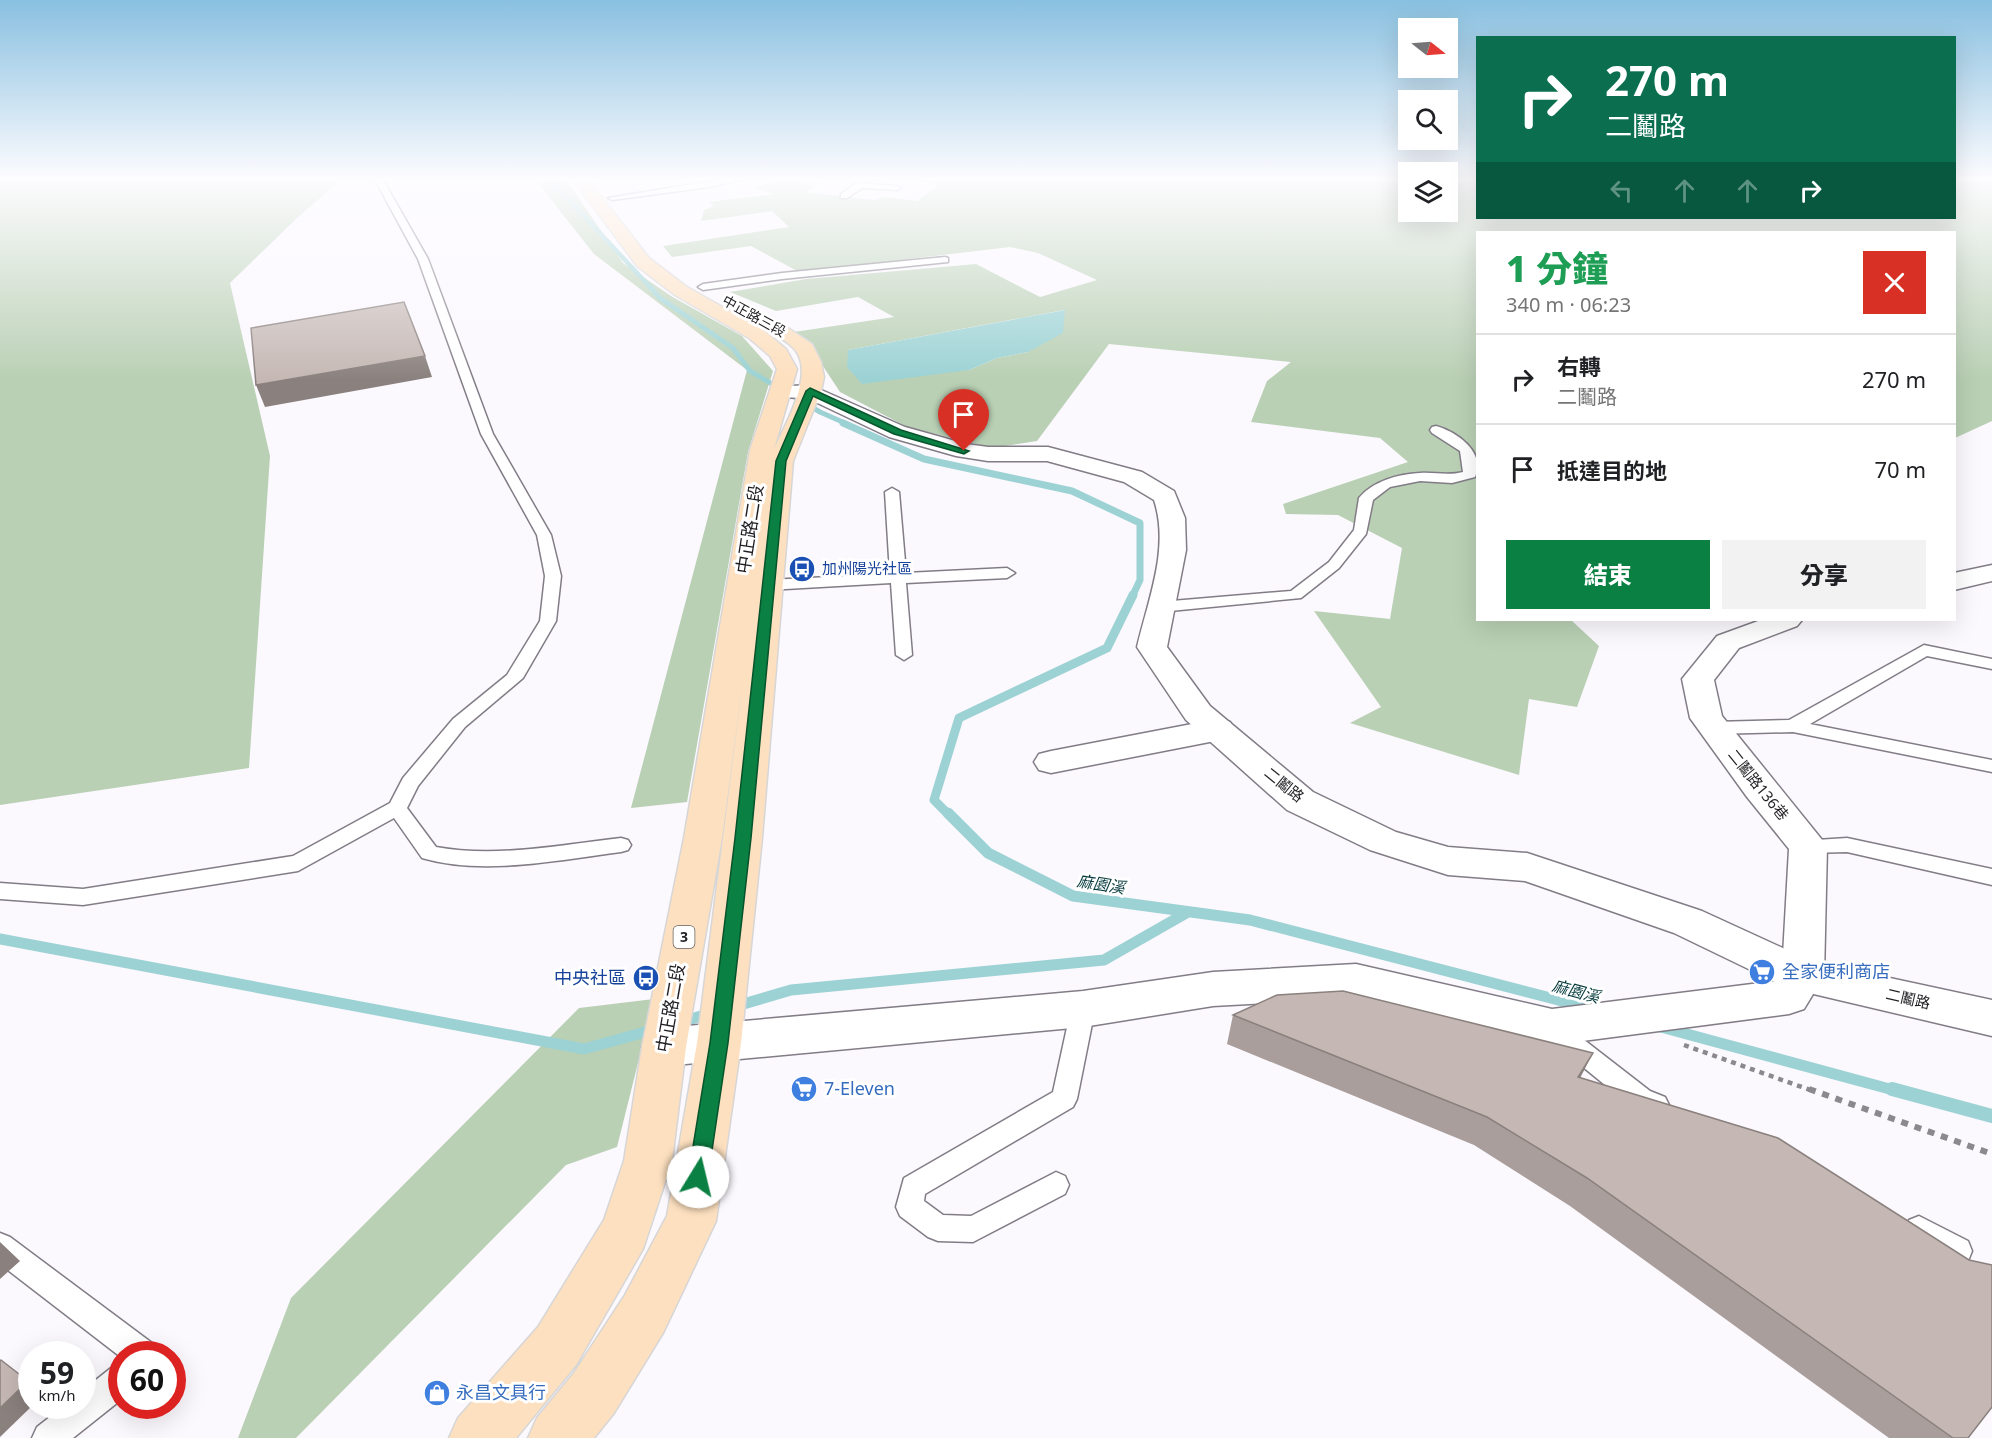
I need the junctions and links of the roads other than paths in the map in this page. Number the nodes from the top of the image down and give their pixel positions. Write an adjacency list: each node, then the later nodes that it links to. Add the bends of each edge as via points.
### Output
1 (415, 245): 23 (lane, via 487,434 544,535 553,576 548,621 514,678 459,723 410,783)
2 (630, 245): 6 (main road, 中正路三段 / 3, via 643,262 681,291 756,334 779,353)
3 (650, 245): 5 (main road, 中正路三段 / 3, via 660,257)
4 (945, 260): 5 (lane)
5 (703, 287): 6 (main road, 中正路三段 / 3, via 805,348 813,377)
6 (795, 391): 13 (main road, 中正路二段 / 3, via 781,461); 14 (street, 二鬮路, via 897,432 972,452 1048,454 1134,477 1165,496 1172,518 1171,572); 33 (main road, 中正路二段 / 3, via 762,450 704,826)
7 (1436, 430): 14 (lane, via 1466,447 1471,459 1470,474 1386,484 1366,498 1361,531 1334,565 1295,595)
8 (892, 492): 11 (lane)
9 (1007, 573): 11 (lane)
10 (1992, 573): 12 (street)
11 (900, 579): 13 (lane); 16 (lane)
12 (1956, 582)
13 (768, 585): 32 (main road, 中正路二段 / 3)
14 (1160, 607): 20 (street, 二鬮路, via 1152,647 1198,713)
15 (1784, 621): 19 (street, 二鬮路136巷, via 1728,642 1698,679 1706,718)
16 (904, 655)
17 (1992, 664): 18 (lane, via 1924,651)
18 (1793, 726): 19 (lane); 22 (lane)
19 (1714, 728): 25 (street, 二鬮路136巷)
20 (1218, 730): 21 (street); 28 (street, 二鬮路, via 1300,801 1383,841 1448,861 1527,867 1688,922)
21 (1051, 762)
22 (1992, 766)
23 (397, 808): 24 (lane, via 429,853 462,859); 27 (lane, via 298,863 83,897)
24 (621, 845)
25 (1808, 846): 26 (lane, via 1846,845); 28 (street)
26 (1992, 877)
27 (0, 891)
28 (1796, 986): 30 (street, 二鬮路); 31 (street)
29 (1083, 1009): 31 (street, via 1213,989 1356,981); 32 (street); 35 (lane, via 1064,1099 913,1186 910,1208 938,1228 973,1229)
30 (1992, 1018)
31 (1552, 1027): 34 (lane, via 1641,1099)
32 (719, 1043): 33 (street); 43 (main road, 中正路二段 / 3, via 691,1221 645,1314 594,1393)
33 (664, 1047): 42 (main road, 中正路二段 / 3, via 648,1161 625,1232 557,1346)
34 (1673, 1112)
35 (1056, 1185)
36 (1899, 1217): 38 (lane)
37 (0, 1247): 39 (lane)
38 (1958, 1251)
39 (124, 1341)
40 (108, 1390): 41 (lane)
41 (48, 1438)
42 (478, 1438)
43 (557, 1438)

